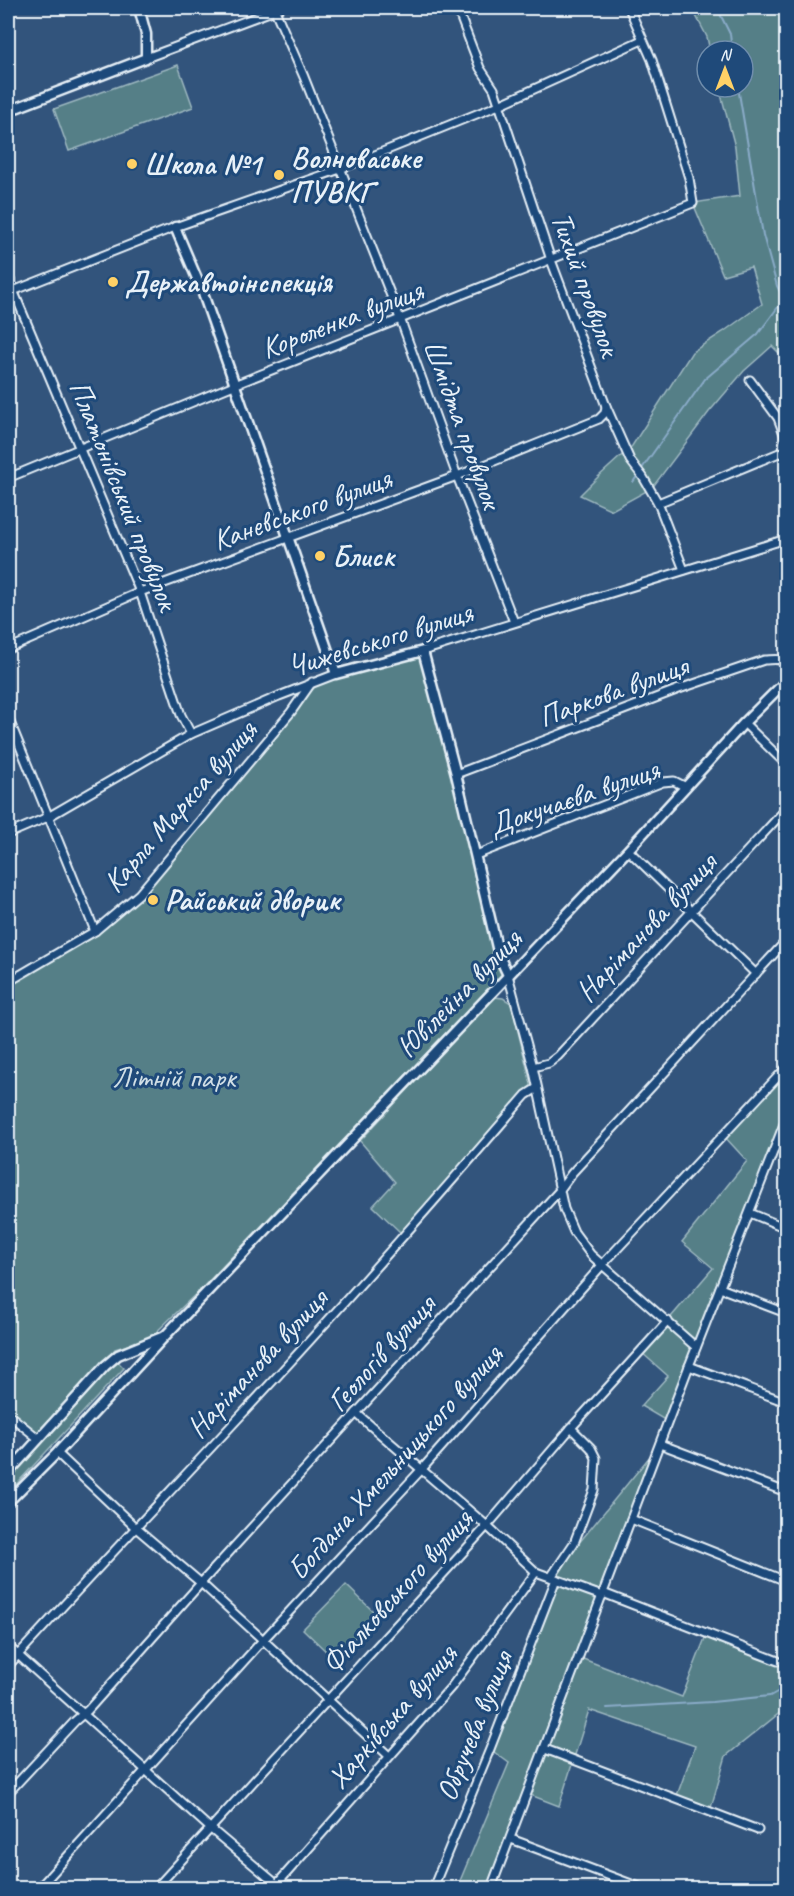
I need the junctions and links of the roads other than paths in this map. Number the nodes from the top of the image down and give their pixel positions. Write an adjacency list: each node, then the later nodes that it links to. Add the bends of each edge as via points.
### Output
1 (139, 8): 6 (street, via 146,34)
2 (276, 8): 6 (street); 9 (street, Шмідта провулок)
3 (457, 8): 7 (street, Тихий провулок)
4 (629, 8): 5 (street)
5 (642, 40): 7 (street); 11 (street, Короленка вулиця, via 652,60 689,178 693,203)
6 (146, 57): 8 (street)
7 (499, 105): 9 (street); 11 (street, Тихий провулок)
8 (8, 111)
9 (340, 169): 10 (street); 14 (street, Шмідта провулок)
10 (175, 227): 13 (street); 16 (street, via 201,288)
11 (551, 260): 14 (street, Короленка вулиця); 17 (street, Тихий провулок)
12 (8, 277): 13 (street, Платонівський провулок)
13 (10, 292): 19 (street, Платонівський провулок)
14 (401, 321): 16 (street, Короленка вулиця); 21 (street, Шмідта провулок)
15 (750, 380): 18 (street, via 778,418)
16 (234, 385): 19 (street, Короленка вулиця); 24 (street)
17 (606, 406): 21 (street, Каневського вулиця, via 599,419); 23 (street, Тихий провулок, via 630,460)
18 (786, 439)
19 (80, 449): 22 (street, Короленка вулиця); 27 (street, Платонівський провулок)
20 (786, 454): 23 (street, via 779,453)
21 (457, 476): 24 (street, Каневського вулиця); 28 (street, Шмідта провулок)
22 (8, 478)
23 (658, 503): 26 (street, Тихий провулок)
24 (288, 538): 27 (street, Каневського вулиця); 32 (street)
25 (786, 539): 26 (street, Чижевського вулиця)
26 (684, 570): 28 (street, Чижевського вулиця)
27 (140, 592): 29 (street, Каневського вулиця); 37 (street, Платонівський провулок)
28 (514, 622): 30 (street, Чижевського вулиця)
29 (8, 650)
30 (423, 651): 32 (street, Чижевського вулиця); 39 (street)
31 (786, 664): 39 (street, Паркова вулиця, via 778,659 765,660)
32 (336, 674): 34 (street, Чижевського вулиця)
33 (786, 681): 36 (street, Ювілейна вулиця)
34 (312, 682): 37 (street, Чижевського вулиця); 47 (street, Карла Маркса вулиця, via 139,894)
35 (8, 717): 42 (street)
36 (744, 723): 38 (street); 40 (street, Ювілейна вулиця)
37 (191, 734): 42 (street, Чижевського вулиця)
38 (786, 764)
39 (456, 774): 45 (street)
40 (686, 787): 44 (street, Ювілейна вулиця); 45 (street, Докучаєва вулиця, via 674,781 663,782)
41 (786, 809): 46 (street, Наріманова вулиця)
42 (48, 817): 43 (street, Чижевського вулиця); 47 (street)
43 (8, 834)
44 (628, 850): 46 (street); 50 (street, Ювілейна вулиця)
45 (476, 855): 50 (street, via 499,956)
46 (690, 911): 49 (street); 52 (street, Наріманова вулиця, via 558,1056)
47 (95, 931): 51 (street, Карла Маркса вулиця)
48 (786, 941): 49 (street, Геологів вулиця)
49 (756, 974): 57 (street, Геологів вулиця)
50 (508, 975): 52 (street); 64 (street, Ювілейна вулиця)
51 (8, 982)
52 (533, 1067): 54 (street)
53 (786, 1068): 60 (street, Богдана Хмельницького вулиця)
54 (537, 1088): 57 (street); 82 (street, Наріманова вулиця, via 526,1095 247,1409)
55 (786, 1119): 56 (street)
56 (783, 1140): 58 (street)
57 (559, 1191): 60 (street, via 574,1232); 70 (street, Геологів вулиця)
58 (750, 1213): 59 (street); 61 (street)
59 (786, 1228)
60 (603, 1264): 63 (street); 76 (street, Богдана Хмельницького вулиця)
61 (720, 1288): 62 (street); 65 (street)
62 (786, 1313)
63 (668, 1321): 65 (street); 72 (street, Фіалковського вулиця)
64 (165, 1336): 66 (street, Ювілейна вулиця); 68 (street, Ювілейна вулиця)
65 (696, 1347): 67 (street)
66 (118, 1355): 68 (street, via 131,1358 134,1366); 73 (street, Ювілейна вулиця)
67 (689, 1366): 69 (street); 74 (street)
68 (130, 1374): 75 (street, Ювілейна вулиця)
69 (786, 1402)
70 (356, 1413): 76 (street); 86 (street, Геологів вулиця)
71 (8, 1414): 73 (street)
72 (571, 1428): 81 (street, Фіалковського вулиця); 84 (street, via 596,1458 594,1490 574,1543)
73 (39, 1439): 77 (street, Ювілейна вулиця)
74 (660, 1444): 78 (street); 80 (street)
75 (57, 1453): 79 (street, Ювілейна вулиця); 82 (street)
76 (422, 1469): 81 (street); 88 (street, Богдана Хмельницького вулиця)
77 (8, 1473)
78 (786, 1492)
79 (8, 1502)
80 (631, 1519): 85 (street); 87 (street)
81 (487, 1526): 83 (street); 93 (street, Фіалковського вулиця)
82 (135, 1527): 86 (street); 90 (street, Наріманова вулиця)
83 (536, 1572): 84 (street); 96 (street, Харківська вулиця, via 452,1686)
84 (554, 1578): 87 (street); 105 (street, Обручева вулиця)
85 (786, 1581)
86 (201, 1583): 88 (street); 94 (street, Геологів вулиця)
87 (603, 1594): 91 (street); 95 (street)
88 (263, 1640): 93 (street); 97 (street, Богдана Хмельницького вулиця)
89 (8, 1646): 90 (street)
90 (18, 1655): 92 (street, Наріманова вулиця); 94 (street)
91 (778, 1661)
92 (8, 1666)
93 (328, 1700): 96 (street); 99 (street, Фіалковського вулиця)
94 (84, 1714): 97 (street); 98 (street, Геологів вулиця)
95 (545, 1749): 100 (street); 101 (street)
96 (388, 1756): 102 (street, Харківська вулиця)
97 (145, 1770): 99 (street); 103 (street, Богдана Хмельницького вулиця)
98 (8, 1793)
99 (211, 1829): 102 (street); 104 (street, Фіалковського вулиця)
100 (758, 1830)
101 (511, 1839): 106 (street); 107 (street)
102 (279, 1886)
103 (39, 1888)
104 (156, 1888)
105 (433, 1888)
106 (491, 1888)
107 (642, 1888)

